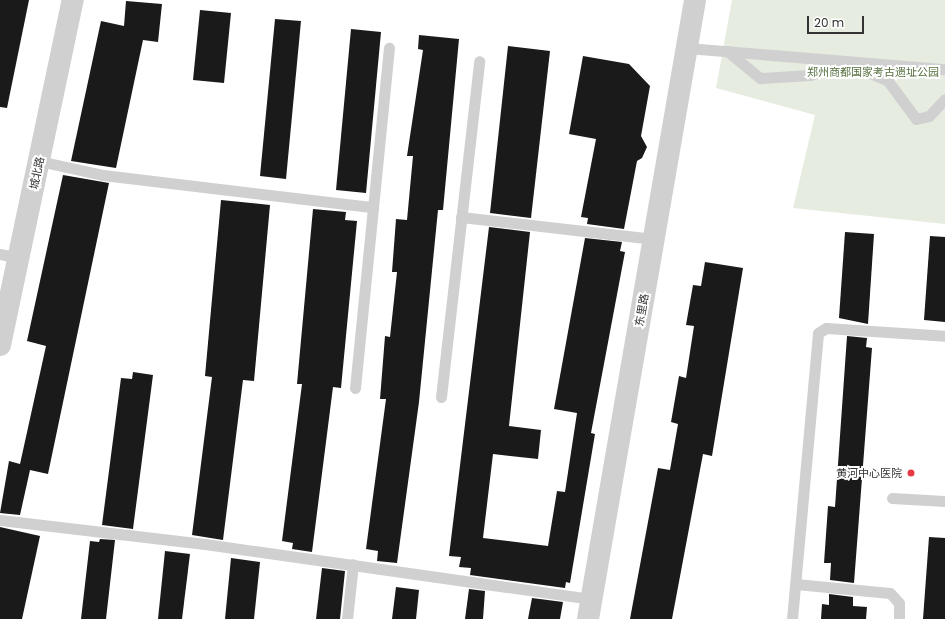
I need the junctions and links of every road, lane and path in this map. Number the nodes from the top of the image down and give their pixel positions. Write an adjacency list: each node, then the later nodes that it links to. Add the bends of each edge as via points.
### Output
1 (74, 0): 9 (street, 城北路)
2 (695, 0): 4 (street, 东里路)
3 (389, 48): 10 (lane)
4 (687, 48): 5 (lane); 12 (street, 东里路)
5 (727, 51): 7 (lane); 8 (lane, via 760,78 810,75 841,66 865,71 888,81 916,119 930,116)
6 (479, 61): 11 (lane)
7 (945, 69)
8 (945, 99)
9 (39, 161): 10 (lane, via 103,175); 13 (street, 城北路)
10 (373, 207): 16 (lane)
11 (461, 217): 12 (lane); 17 (lane)
12 (654, 239): 23 (street, 东里路)
13 (9, 256): 15 (street, 城北路)
14 (945, 336): 22 (lane, via 826,328 818,333)
15 (0, 345)
16 (355, 388)
17 (441, 397)
18 (892, 498): 19 (lane)
19 (945, 501)
20 (0, 520): 21 (lane)
21 (353, 564): 23 (lane); 24 (lane)
22 (796, 584): 25 (lane); 26 (lane, via 890,593 899,603)
23 (590, 609)
24 (347, 619)
25 (792, 619)
26 (899, 619)

